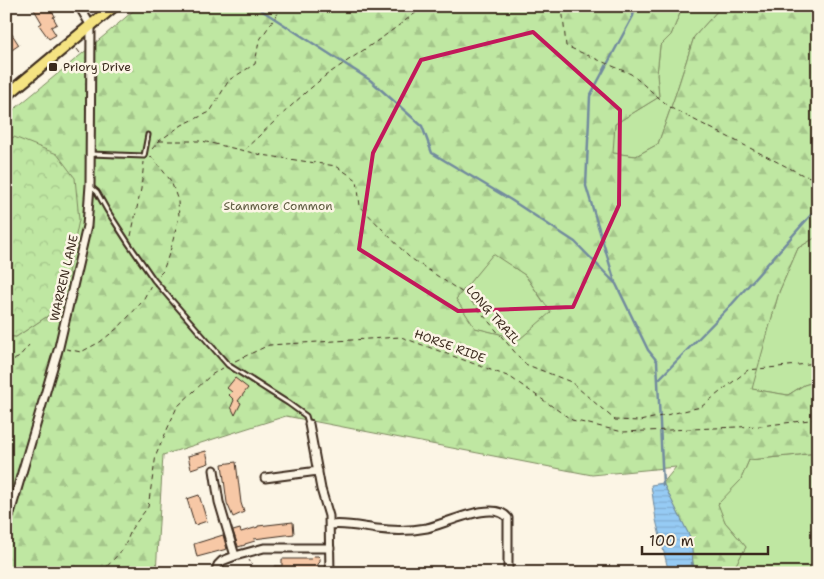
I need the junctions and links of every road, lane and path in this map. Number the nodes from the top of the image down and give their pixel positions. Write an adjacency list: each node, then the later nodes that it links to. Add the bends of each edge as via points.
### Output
1 (79, 6): 6 (street)
2 (114, 6): 6 (main road)
3 (283, 6): 11 (path, LONG TRAIL, via 259,41 255,64 229,80 210,112 182,125 159,141 202,140)
4 (424, 6): 11 (path, via 325,76)
5 (562, 6): 14 (path, via 566,46 631,74 671,108 805,176)
6 (91, 26): 9 (main road); 12 (street, WARREN LANE)
7 (76, 47): 8 (path)
8 (84, 59)
9 (6, 96)
10 (148, 135): 13 (lane)
11 (244, 151): 19 (path, LONG TRAIL, via 336,166 357,180 360,206 409,257 466,295 525,364 571,382 614,420 640,421 701,407 748,370)
12 (90, 154): 13 (lane); 15 (street, WARREN LANE)
13 (144, 156): 16 (path, via 141,189)
14 (818, 178)
15 (90, 185): 16 (lane, via 98,192); 27 (street, WARREN LANE, via 88,226 59,347)
16 (129, 244): 20 (lane, via 154,280)
17 (28, 345): 18 (path, via 18,358)
18 (6, 363)
19 (818, 363)
20 (228, 364): 21 (path, HORSE RIDE, via 269,345 401,337 510,377 572,420 623,432 760,426); 22 (lane, via 306,416); 31 (path, HORSE RIDE, via 177,406 156,455 148,508 132,528 124,548)
21 (818, 419)
22 (309, 424): 24 (street)
23 (214, 470): 30 (street, via 219,502)
24 (318, 471): 25 (street); 26 (street)
25 (265, 478)
26 (330, 525): 28 (street); 35 (street, via 404,530 429,527 472,514 499,512 508,518)
27 (6, 527)
28 (330, 548): 29 (street, via 264,548); 34 (street)
29 (245, 553): 30 (street); 33 (path)
30 (235, 556): 32 (street, via 221,562)
31 (101, 573)
32 (216, 573)
33 (257, 573)
34 (330, 573)
35 (508, 573)

